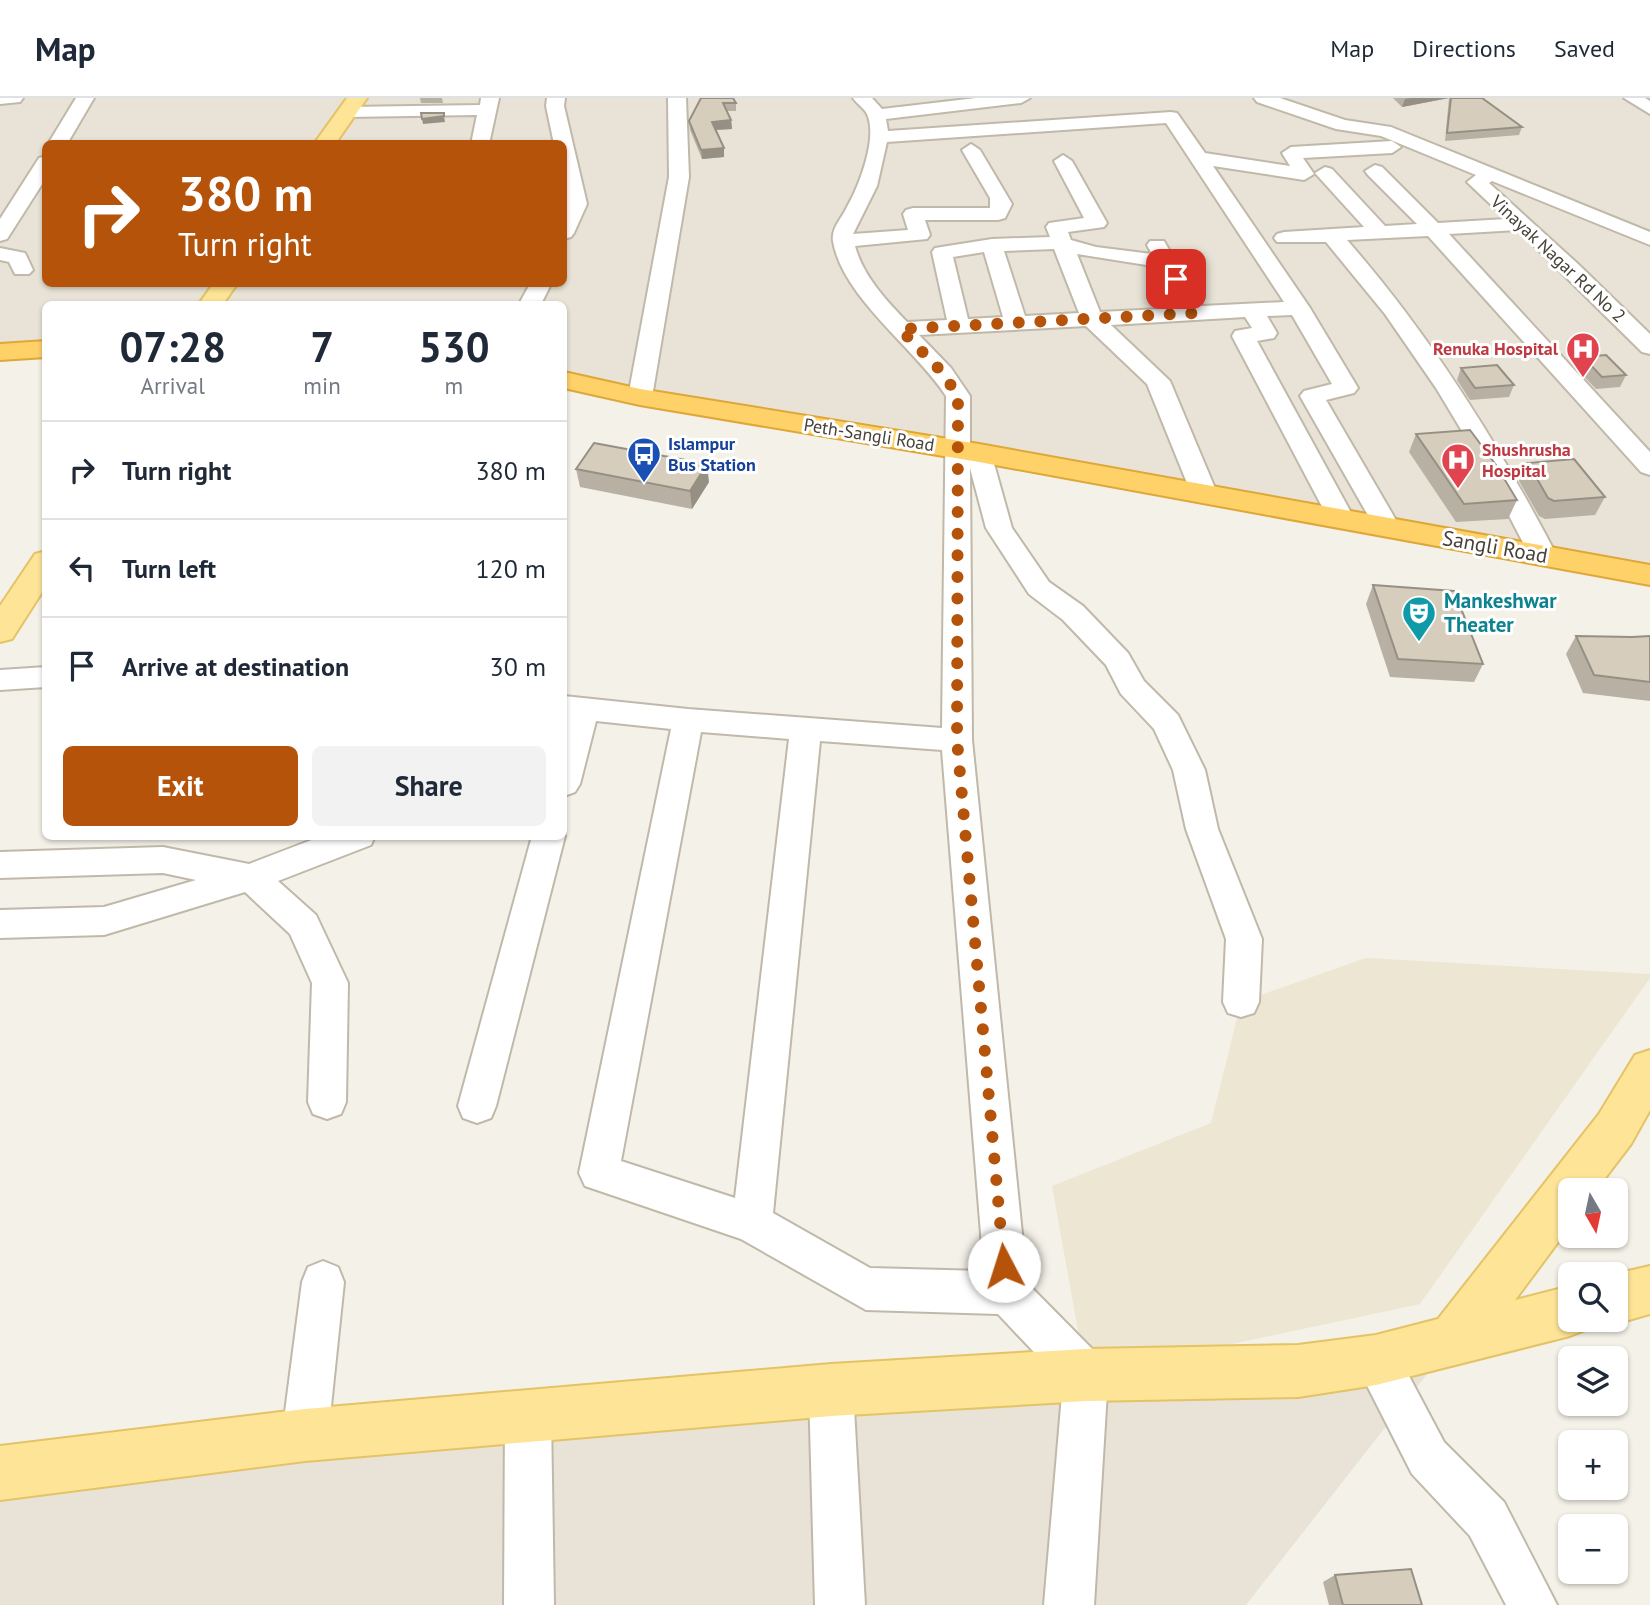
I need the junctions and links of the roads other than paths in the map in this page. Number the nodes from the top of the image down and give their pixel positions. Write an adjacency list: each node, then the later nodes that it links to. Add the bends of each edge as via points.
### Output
1 (14, 98): 9 (street)
2 (85, 98): 15 (street)
3 (556, 98): 18 (street)
4 (677, 98): 52 (street, via 678,177)
5 (862, 98): 13 (street)
6 (1021, 98): 13 (street)
7 (1262, 98): 19 (street, via 1342,125 1385,131)
8 (1633, 98): 12 (street)
9 (0, 99)
10 (489, 104): 11 (street); 17 (street)
11 (352, 105): 16 (main road)
12 (1650, 109)
13 (877, 115): 14 (street)
14 (880, 137): 21 (street, via 1171,117); 36 (street, via 858,206 843,229)
15 (59, 140)
16 (327, 140)
17 (481, 140)
18 (562, 140)
19 (1419, 145): 21 (street, via 1291,153 1304,174); 27 (street)
20 (971, 150): 36 (street, via 1000,198 998,214 913,214 920,235)
21 (1198, 158): 41 (street)
22 (567, 161): 29 (street, via 577,204)
23 (1063, 161): 37 (street, via 1097,223 1056,227)
24 (42, 168): 32 (street)
25 (1375, 171): 30 (street)
26 (1325, 173): 31 (street)
27 (1491, 174): 28 (street, Vinayak Nagar Rd No 2, via 1477,182); 35 (street)
28 (1521, 224): 30 (street); 48 (street, Vinayak Nagar Rd No 2)
29 (567, 226)
30 (1433, 229): 31 (street); 54 (street)
31 (1380, 232): 33 (street)
32 (0, 235)
33 (1331, 235): 34 (street); 58 (street, via 1432,362 1502,474)
34 (1284, 238)
35 (1650, 239)
36 (843, 241): 47 (street, via 853,268)
37 (1061, 243): 38 (street); 43 (street, via 1094,253 1162,253); 44 (street)
38 (992, 245): 45 (street); 46 (street, via 942,252)
39 (0, 254): 40 (street, via 18,257)
40 (22, 270)
41 (1299, 308): 42 (street); 57 (street, via 1346,388 1312,396)
42 (1252, 310): 43 (street); 56 (street, via 1266,334 1243,336)
43 (1195, 313): 44 (street)
44 (1092, 319): 45 (street); 55 (street, via 1158,381)
45 (1016, 323): 46 (street)
46 (958, 326): 47 (street)
47 (900, 329): 53 (street, via 942,372 958,396)
48 (1650, 347)
49 (42, 349): 50 (highway)
50 (0, 352)
51 (567, 381): 52 (highway, Peth-Sangli Road)
52 (640, 397): 53 (highway, Peth-Sangli Road)
53 (968, 451): 55 (highway, Peth-Sangli Road); 67 (street); 74 (street, via 999,528 1039,588 1073,613 1118,660 1132,687 1167,723 1189,771 1202,829 1244,939)
54 (1650, 467)
55 (1204, 493): 56 (highway, Peth-Sangli Road)
56 (1341, 518): 57 (highway, Sangli Road)
57 (1387, 527): 58 (highway, Sangli Road)
58 (1543, 556): 60 (highway, Sangli Road)
59 (42, 567): 61 (main road)
60 (1650, 575)
61 (0, 631)
62 (42, 677): 63 (street)
63 (0, 680)
64 (574, 708): 65 (street); 68 (street)
65 (688, 720): 66 (street); 78 (street, via 600,1173)
66 (806, 727): 67 (street); 78 (street)
67 (957, 740): 81 (street)
68 (567, 761)
69 (348, 840): 72 (street)
70 (549, 840): 77 (street)
71 (0, 865): 72 (street, via 163,860)
72 (251, 877): 73 (street, via 104,921); 76 (street, via 304,925 330,983)
73 (0, 925)
74 (1241, 1002)
75 (1650, 1069): 84 (main road, via 1615,1129)
76 (327, 1102)
77 (477, 1107)
78 (751, 1223): 81 (street, via 866,1289)
79 (323, 1282): 89 (street)
80 (1650, 1290): 82 (main road)
81 (1007, 1293): 86 (street)
82 (1628, 1296)
83 (1558, 1314): 84 (main road)
84 (1453, 1342): 85 (main road)
85 (1376, 1360): 86 (main road, via 1298,1371); 94 (street, via 1428,1458 1487,1519)
86 (1086, 1375): 87 (main road); 93 (street)
87 (831, 1390): 88 (main road); 92 (street)
88 (528, 1416): 89 (main road); 91 (street)
89 (305, 1435): 90 (main road)
90 (0, 1473)
91 (529, 1605)
92 (840, 1605)
93 (1069, 1605)
94 (1532, 1605)

